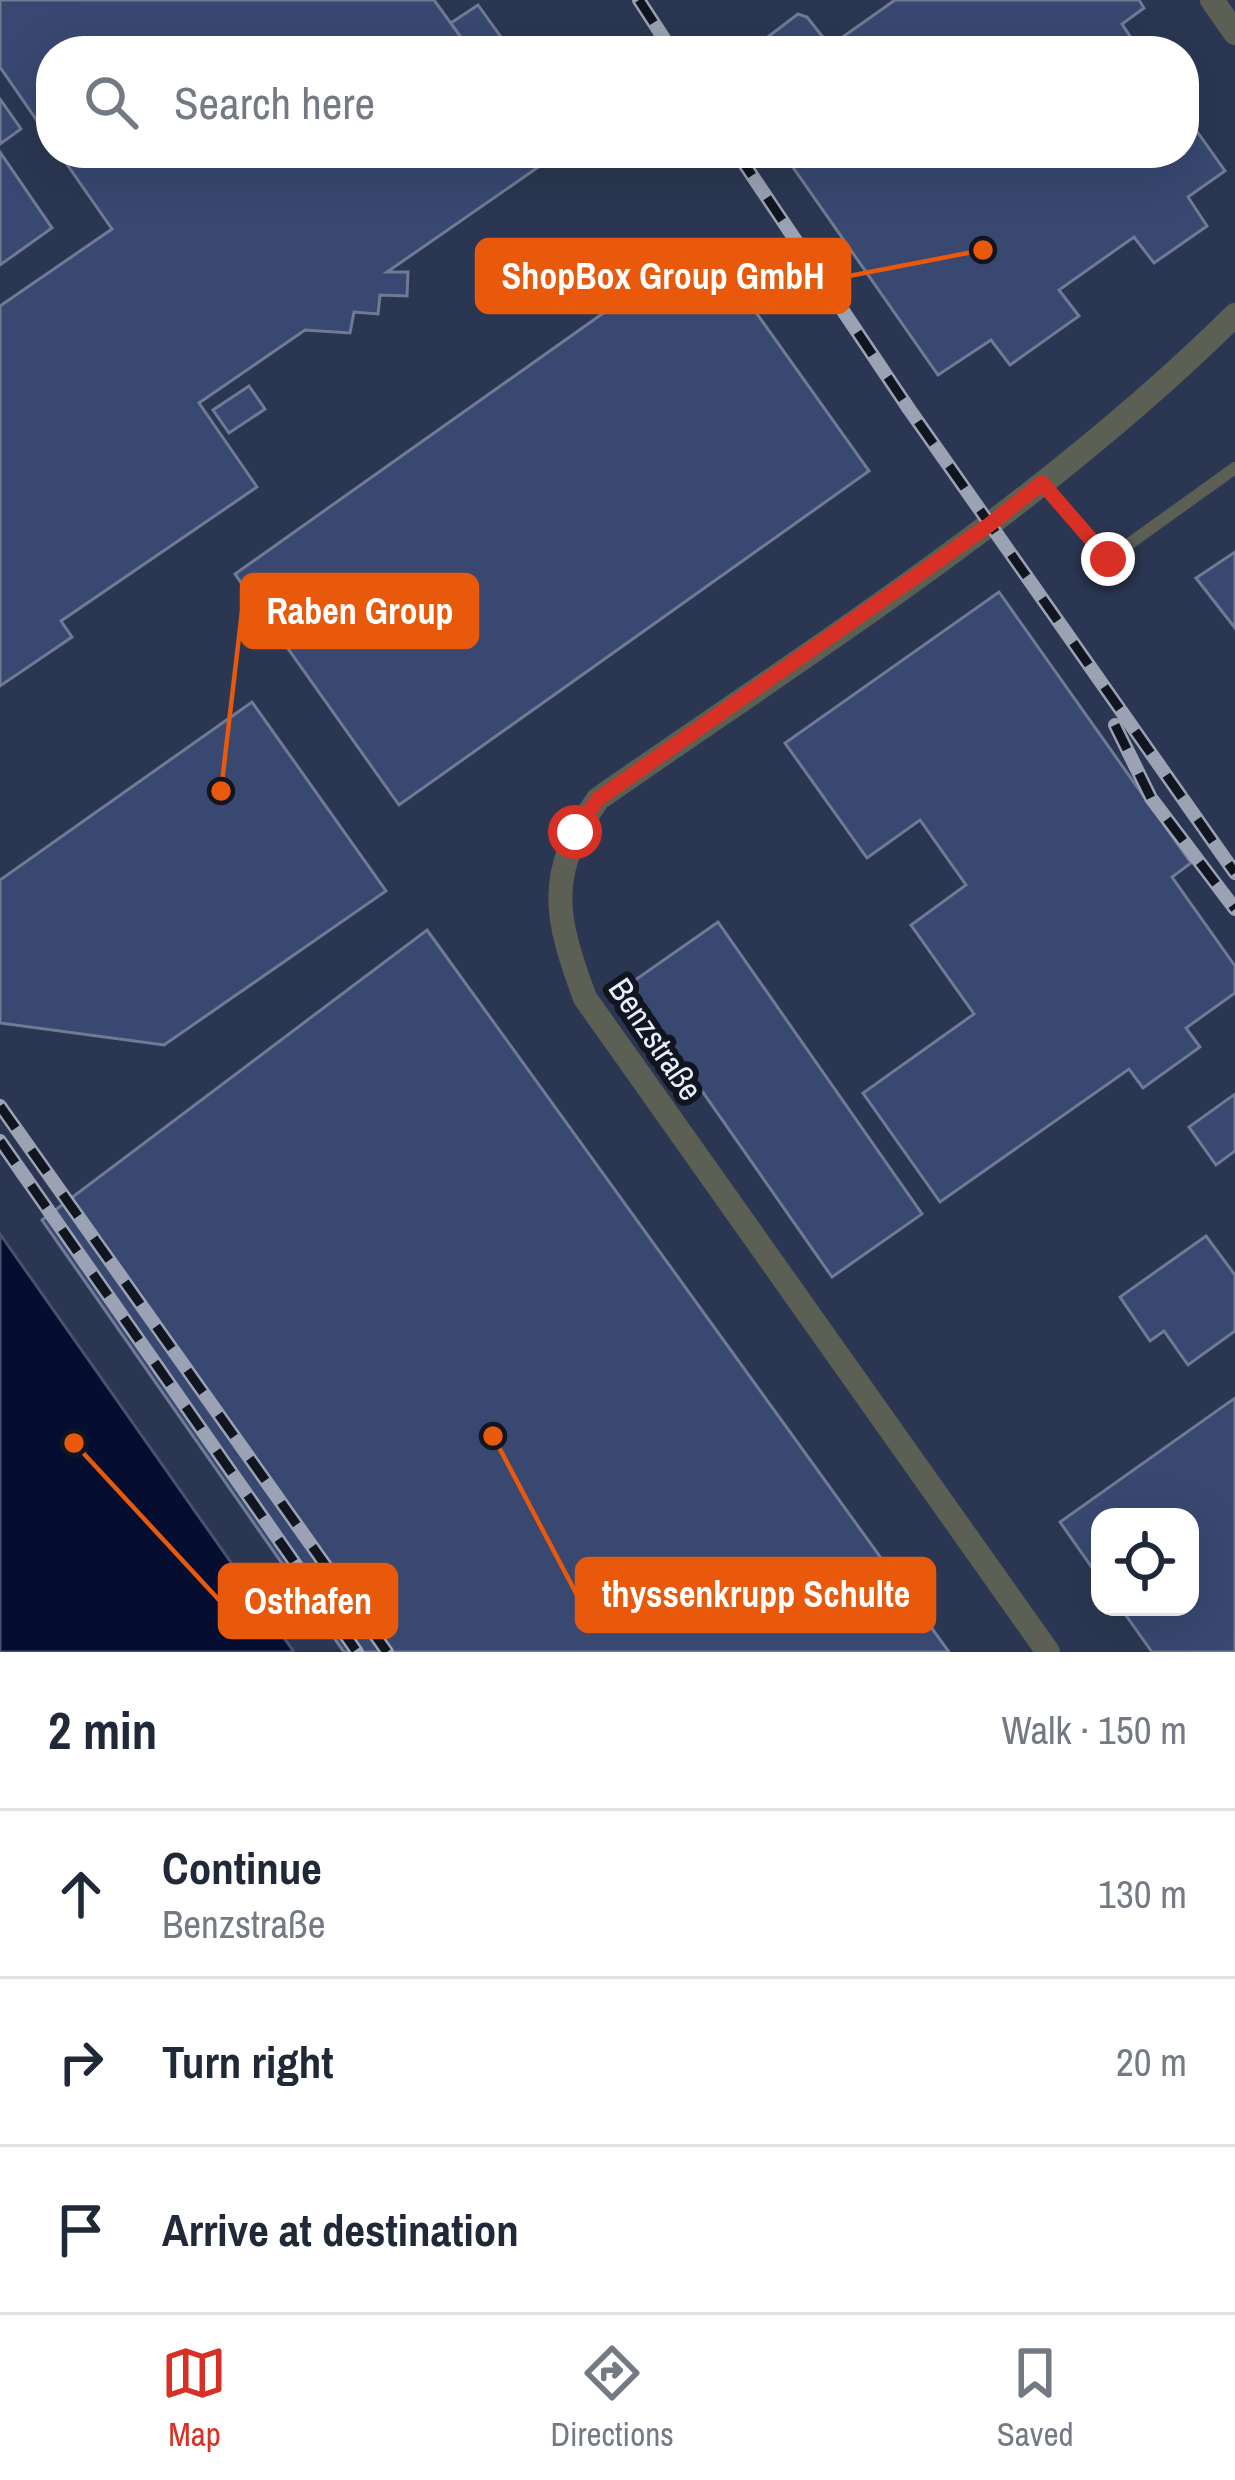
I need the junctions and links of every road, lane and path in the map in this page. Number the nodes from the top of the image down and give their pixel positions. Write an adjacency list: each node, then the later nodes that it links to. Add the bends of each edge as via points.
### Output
1 (1235, 315): 3 (street, Benzstraße)
2 (1235, 468): 3 (lane, via 1108,559)
3 (1042, 483): 4 (street, Benzstraße, via 598,799 560,874 563,938 585,998)
4 (1048, 1652)

